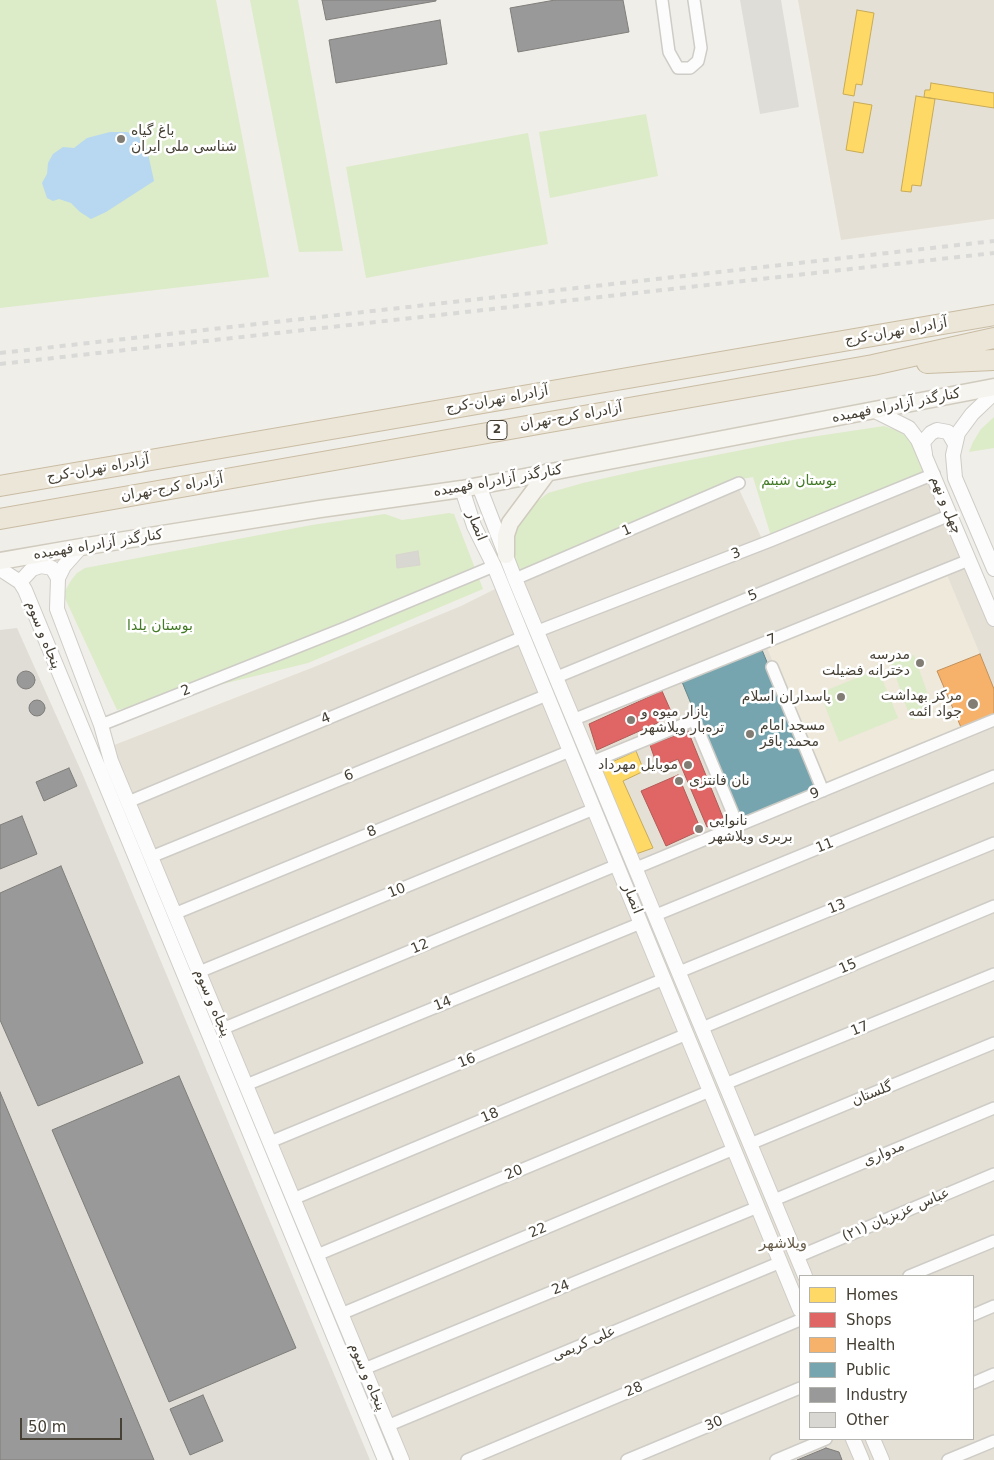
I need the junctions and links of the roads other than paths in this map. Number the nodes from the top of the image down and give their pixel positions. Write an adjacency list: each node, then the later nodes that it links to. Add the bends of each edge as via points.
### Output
1 (662, 0): 2 (street, via 669,52 678,68 690,68 698,61 700,48)
2 (694, 0)
3 (994, 315): 15 (highway, آزادراه تهران-کرج / 2)
4 (994, 338): 6 (highway, آزادراه کرج-تهران / 2)
5 (994, 360): 6 (highway)
6 (873, 365): 19 (highway, آزادراه کرج-تهران / 2)
7 (994, 387): 9 (main road, کنارگذر آزادراه فهمیده)
8 (994, 393): 10 (street, چهل و نهم, via 972,414 958,433)
9 (875, 411): 11 (street, چهل و نهم, via 909,428); 12 (main road, کنارگذر آزادراه فهمیده)
10 (955, 444): 11 (street, via 948,432 937,430 923,442); 25 (street, چهل و نهم, via 955,478)
11 (925, 455): 13 (street, چهل و نهم)
12 (548, 472): 16 (main road, کنارگذر آزادراه فهمیده); 23 (main road, via 510,523)
13 (934, 474): 18 (street, چهل و نهم); 30 (street, 3)
14 (739, 483): 27 (street, 1)
15 (0, 486)
16 (479, 486): 17 (main road, کنارگذر آزادراه فهمیده); 23 (street, انصار)
17 (462, 489): 20 (main road, کنارگذر آزادراه فهمیده); 23 (street, انصار, via 474,526)
18 (950, 515): 21 (street, چهل و نهم); 33 (street, 5)
19 (0, 518)
20 (81, 546): 22 (main road, کنارگذر آزادراه فهمیده); 26 (street)
21 (969, 560): 29 (street, چهل و نهم); 35 (street, 7)
22 (0, 561)
23 (500, 561): 27 (street, انصار); 31 (street, انصار); 37 (street, 2, via 345,628)
24 (0, 568): 28 (street, پنجاه و سوم)
25 (994, 569)
26 (58, 578): 28 (street, via 52,568 41,566 32,569); 37 (street, پنجاه و سوم, via 58,609)
27 (515, 578): 30 (street, انصار)
28 (20, 582): 41 (street, پنجاه و سوم)
29 (994, 619)
30 (538, 630): 33 (street, انصار)
31 (523, 637): 34 (street, انصار); 44 (street, 4)
32 (772, 667): 43 (street)
33 (557, 677): 35 (street, انصار)
34 (547, 695): 38 (street, انصار); 48 (street, 6)
35 (575, 720): 40 (street, انصار)
36 (994, 720): 43 (street, 9)
37 (101, 725): 39 (street, پنجاه و سوم)
38 (570, 751): 45 (street, انصار); 52 (street, 8)
39 (111, 761): 41 (street); 44 (street, پنجاه و سوم)
40 (592, 762): 46 (street, via 694,720); 50 (street, انصار)
41 (97, 768): 94 (street, پنجاه و سوم)
42 (994, 776): 53 (street, 11)
43 (823, 791): 46 (street, 9)
44 (128, 802): 48 (street, پنجاه و سوم)
45 (594, 809): 49 (street, انصار); 55 (street, 10)
46 (738, 826): 50 (street, 9)
47 (994, 843): 56 (street, 13)
48 (151, 857): 52 (street, پنجاه و سوم)
49 (617, 865): 54 (street, انصار); 60 (street, 12)
50 (636, 868): 53 (street, انصار)
51 (994, 906): 59 (street, 15)
52 (174, 914): 55 (street, پنجاه و سوم)
53 (656, 915): 56 (street, انصار)
54 (641, 922): 58 (street, انصار); 64 (street, 14)
55 (199, 972): 60 (street, پنجاه و سوم)
56 (679, 972): 59 (street, انصار)
57 (994, 974): 63 (street, 17)
58 (664, 979): 61 (street, انصار); 67 (street, 16)
59 (702, 1028): 63 (street, انصار)
60 (222, 1029): 64 (street, پنجاه و سوم)
61 (687, 1034): 65 (street, انصار); 71 (street, 18)
62 (994, 1043): 68 (street, گلستان)
63 (726, 1084): 68 (street, انصار)
64 (246, 1085): 67 (street, پنجاه و سوم)
65 (710, 1091): 69 (street, انصار); 75 (street, 20)
66 (994, 1108): 72 (street, مدواری)
67 (270, 1142): 71 (street, پنجاه و سوم)
68 (750, 1144): 72 (street, انصار)
69 (734, 1149): 73 (street, انصار); 82 (street, 22)
70 (994, 1174): 76 (street, عباس عزیزیان (۲۱))
71 (294, 1199): 75 (street, پنجاه و سوم)
72 (774, 1200): 76 (street, انصار)
73 (758, 1206): 77 (street, انصار); 85 (street, 24)
74 (994, 1241): 79 (street)
75 (317, 1255): 82 (street, پنجاه و سوم)
76 (797, 1256): 78 (street, انصار)
77 (780, 1262): 81 (street, انصار); 89 (street, علی کریمی)
78 (805, 1275)
79 (911, 1275)
80 (994, 1306): 83 (street)
81 (799, 1308)
82 (341, 1314): 85 (street, پنجاه و سوم)
83 (974, 1315)
84 (799, 1320): 96 (street, 28)
85 (364, 1369): 89 (street, پنجاه و سوم)
86 (994, 1374): 87 (street)
87 (974, 1383)
88 (799, 1388): 97 (street, 30)
89 (388, 1426): 95 (street, پنجاه و سوم)
90 (824, 1440): 98 (street)
91 (853, 1440): 99 (street)
92 (873, 1440): 100 (street)
93 (994, 1441): 101 (street)
94 (385, 1460)
95 (402, 1460)
96 (467, 1460)
97 (627, 1460)
98 (776, 1460)
99 (862, 1460)
100 (882, 1460)
101 (948, 1460)

